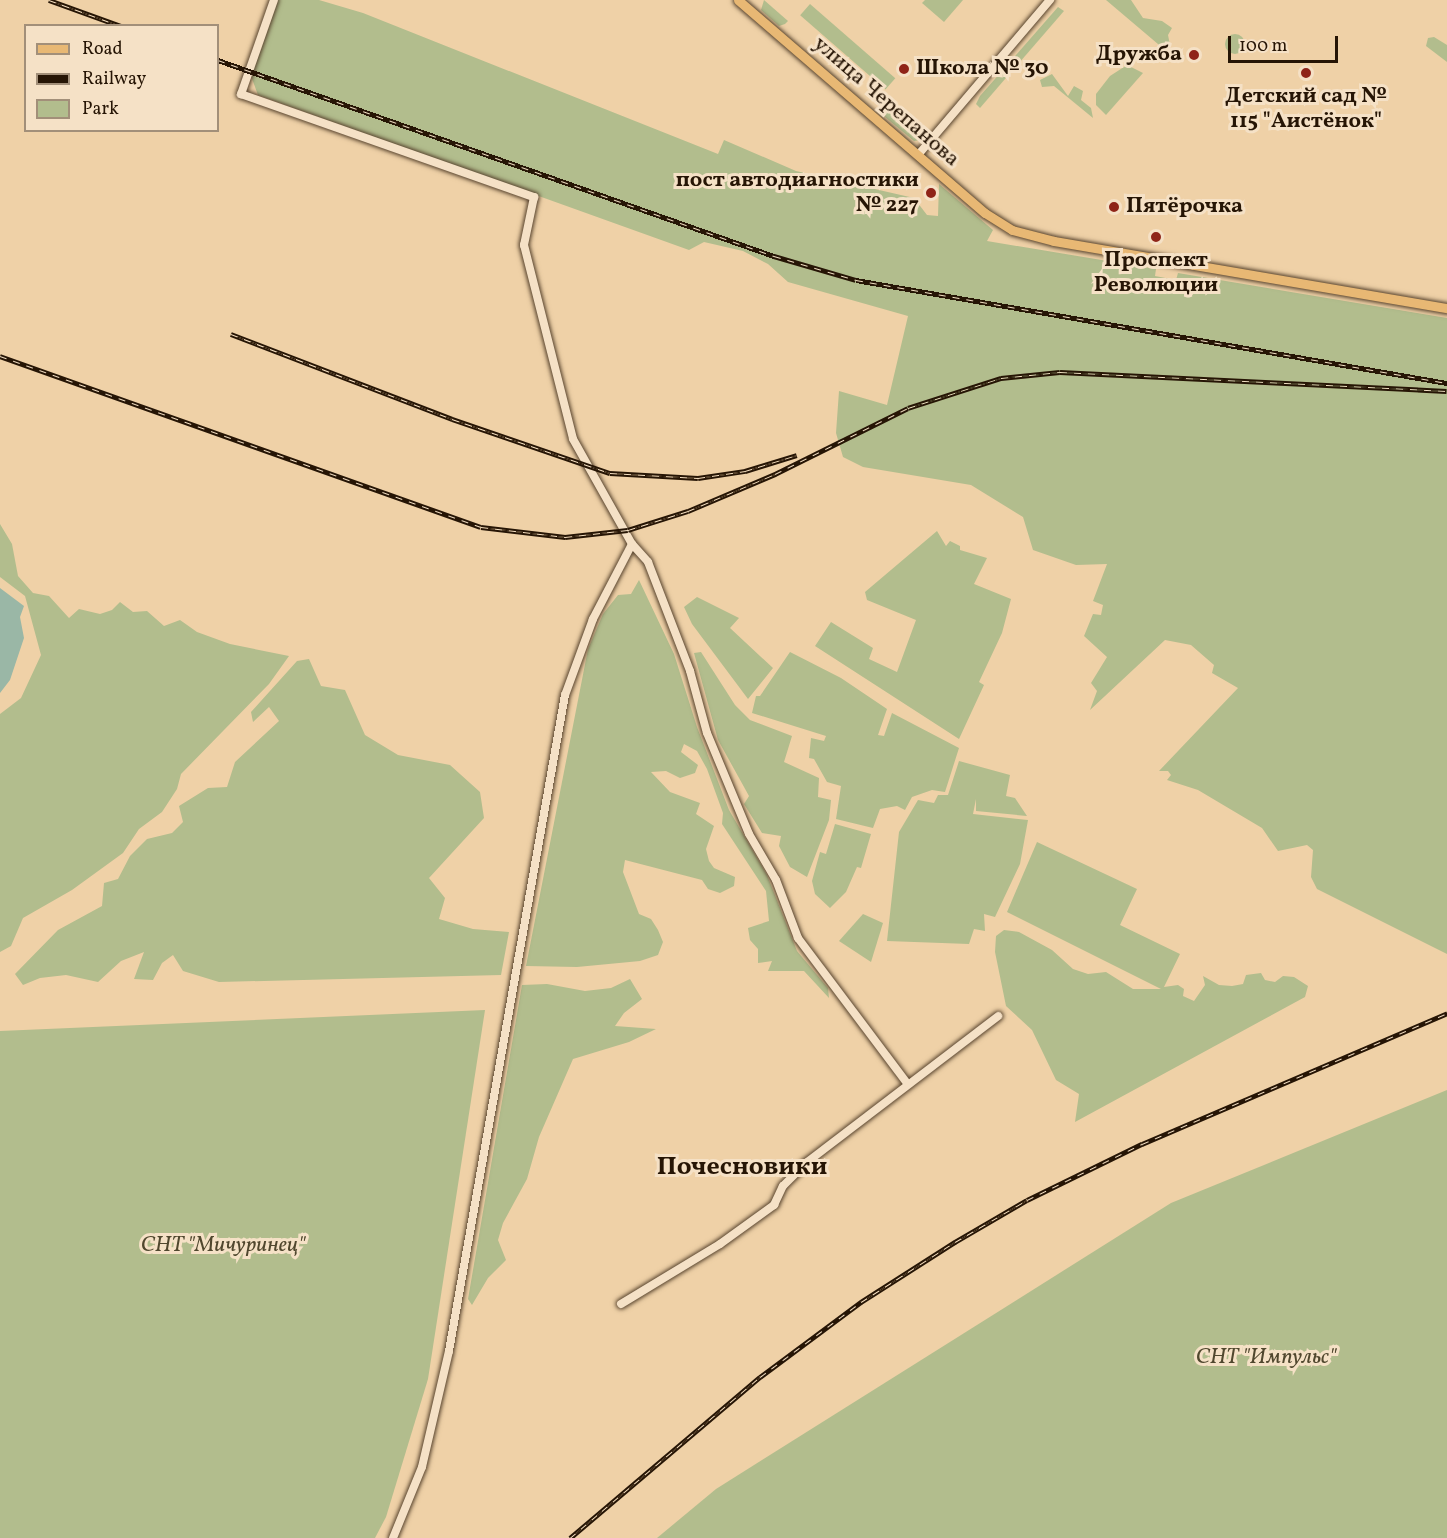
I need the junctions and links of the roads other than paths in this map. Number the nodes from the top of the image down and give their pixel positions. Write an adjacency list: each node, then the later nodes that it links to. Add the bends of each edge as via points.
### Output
1 (273, 0): 6 (street, via 241,94 534,197 524,245 573,439)
2 (738, 0): 4 (main road, улица Черепанова)
3 (1050, 0): 4 (street)
4 (918, 155): 5 (main road, улица Черепанова, via 985,213 1011,230 1054,241)
5 (1447, 308)
6 (632, 543): 8 (street, via 648,562 690,671 707,733 749,834 776,880 798,938); 10 (street, via 593,619 564,695 449,1351 422,1467)
7 (998, 1016): 8 (street)
8 (907, 1083): 9 (street, via 806,1163 783,1186 774,1205 720,1244)
9 (621, 1304)
10 (393, 1538)

